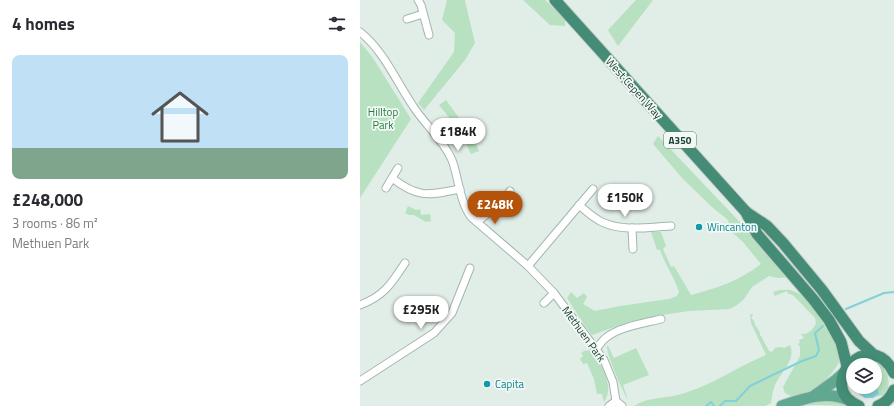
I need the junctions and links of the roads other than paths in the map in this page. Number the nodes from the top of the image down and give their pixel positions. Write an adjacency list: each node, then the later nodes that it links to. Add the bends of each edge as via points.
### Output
1 (418, 0): 3 (street)
2 (555, 0): 14 (highway, West Cepen Way / A350)
3 (423, 14): 4 (street); 6 (street)
4 (407, 19)
5 (360, 32): 10 (street, Methuen Park, via 380,53 413,107 445,146)
6 (429, 35)
7 (398, 168): 8 (street)
8 (392, 178): 9 (street); 10 (street, via 408,189 422,194)
9 (386, 188)
10 (460, 189): 15 (street, Methuen Park, via 465,209)
11 (593, 189): 13 (street)
12 (510, 191): 15 (street, via 502,202)
13 (579, 205): 17 (street, via 601,222); 20 (street)
14 (746, 212): 27 (highway, West Cepen Way / A350, via 767,226 822,290 859,340); 29 (highway, West Cepen Way / A350, via 757,234 829,320 841,342)
15 (477, 222): 20 (street, Methuen Park)
16 (671, 226): 17 (street)
17 (632, 228): 18 (street)
18 (634, 249)
19 (405, 263): 24 (street, via 383,293)
20 (528, 266): 22 (street, Methuen Park)
21 (470, 268): 31 (street, via 452,313 434,333)
22 (554, 293): 23 (street); 26 (street, Methuen Park)
23 (544, 303)
24 (360, 305)
25 (661, 319): 26 (street, via 610,334)
26 (596, 349): 34 (street, Methuen Park, via 612,377)
27 (878, 357): 28 (highway); 29 (highway, via 860,356); 30 (highway, West Cepen Way, via 887,362)
28 (894, 357)
29 (845, 370): 33 (main road); 35 (highway, West Cepen Way, via 843,389)
30 (894, 373)
31 (360, 381)
32 (894, 391): 38 (highway)
33 (814, 396): 35 (main road, via 844,398); 37 (main road)
34 (619, 403): 36 (street, Methuen Park)
35 (856, 404)
36 (609, 406)
37 (782, 406)
38 (881, 406)

